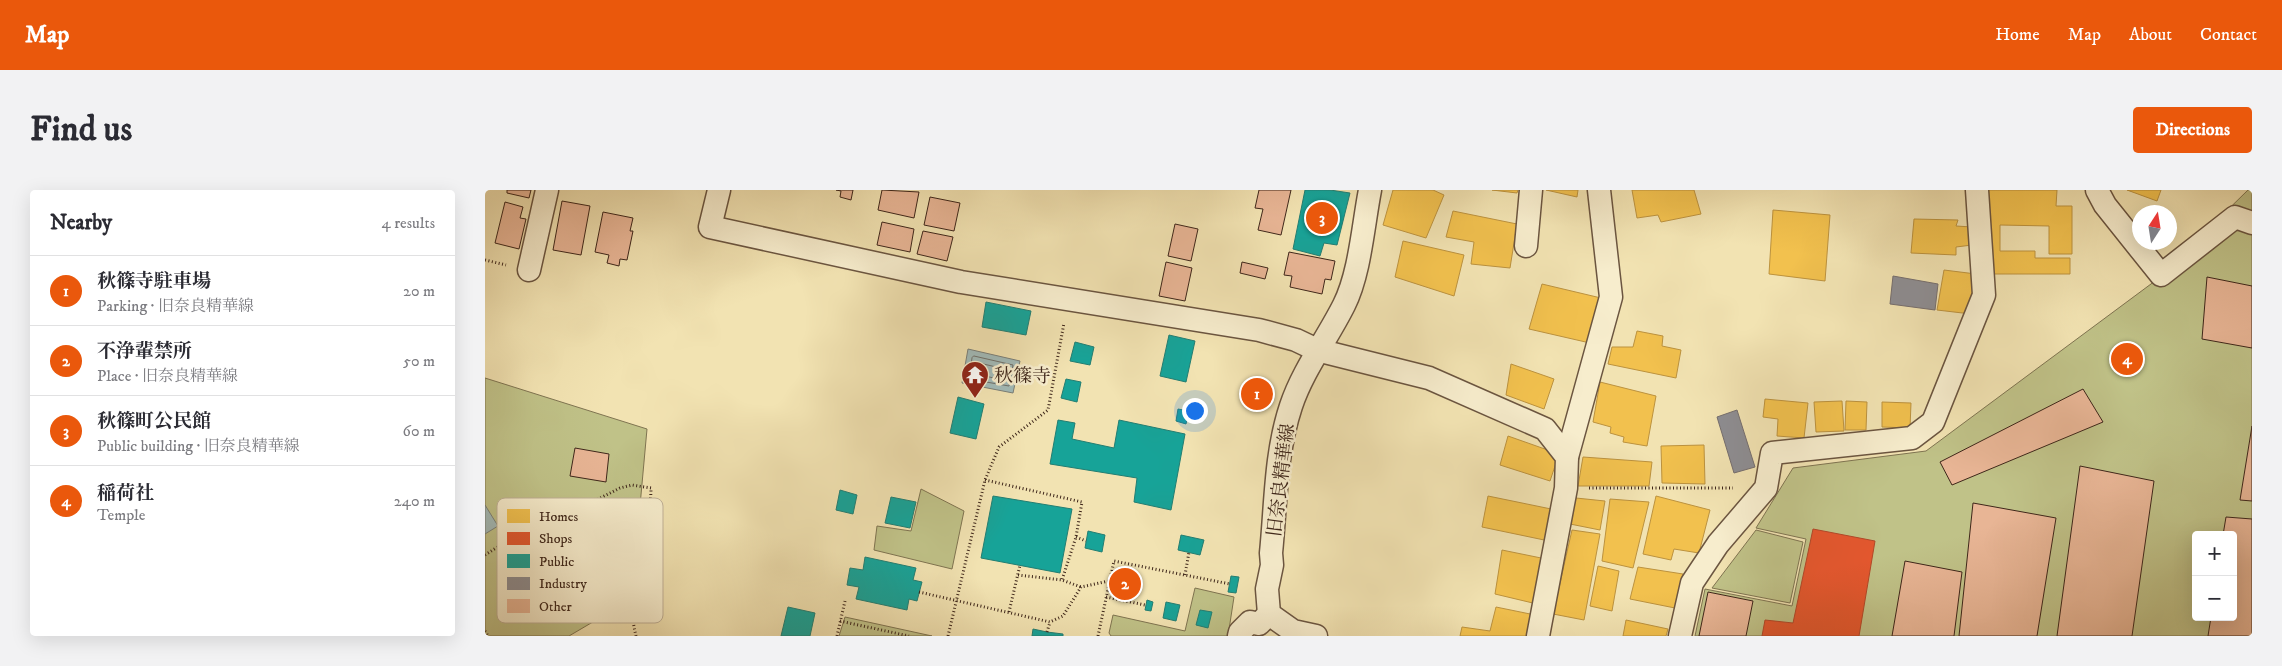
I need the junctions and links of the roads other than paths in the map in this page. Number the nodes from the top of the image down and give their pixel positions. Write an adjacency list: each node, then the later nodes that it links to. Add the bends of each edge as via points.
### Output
1 (547, 190): 10 (street)
2 (719, 190): 11 (street, via 710,227 961,282 1259,330 1296,340)
3 (1370, 190): 11 (street, 旧奈良精華線, via 1353,278 1344,304)
4 (1531, 190): 9 (street)
5 (1599, 190): 12 (street, via 1611,297)
6 (1977, 190): 17 (street, via 1984,295 1933,422 1912,438 1772,453 1767,488 1718,544 1692,583)
7 (2097, 190): 8 (street, via 2105,205 2161,275 2235,217)
8 (2252, 223)
9 (1526, 246)
10 (529, 270)
11 (1317, 350): 12 (street, via 1429,378 1545,429); 13 (street, 旧奈良精華線, via 1283,432 1277,471 1272,565 1267,588)
12 (1567, 456): 16 (street, via 1566,488)
13 (1269, 614): 14 (street, via 1259,624 1251,622); 15 (street, via 1293,631)
14 (1239, 636)
15 (1315, 636)
16 (1538, 636)
17 (1680, 636)

